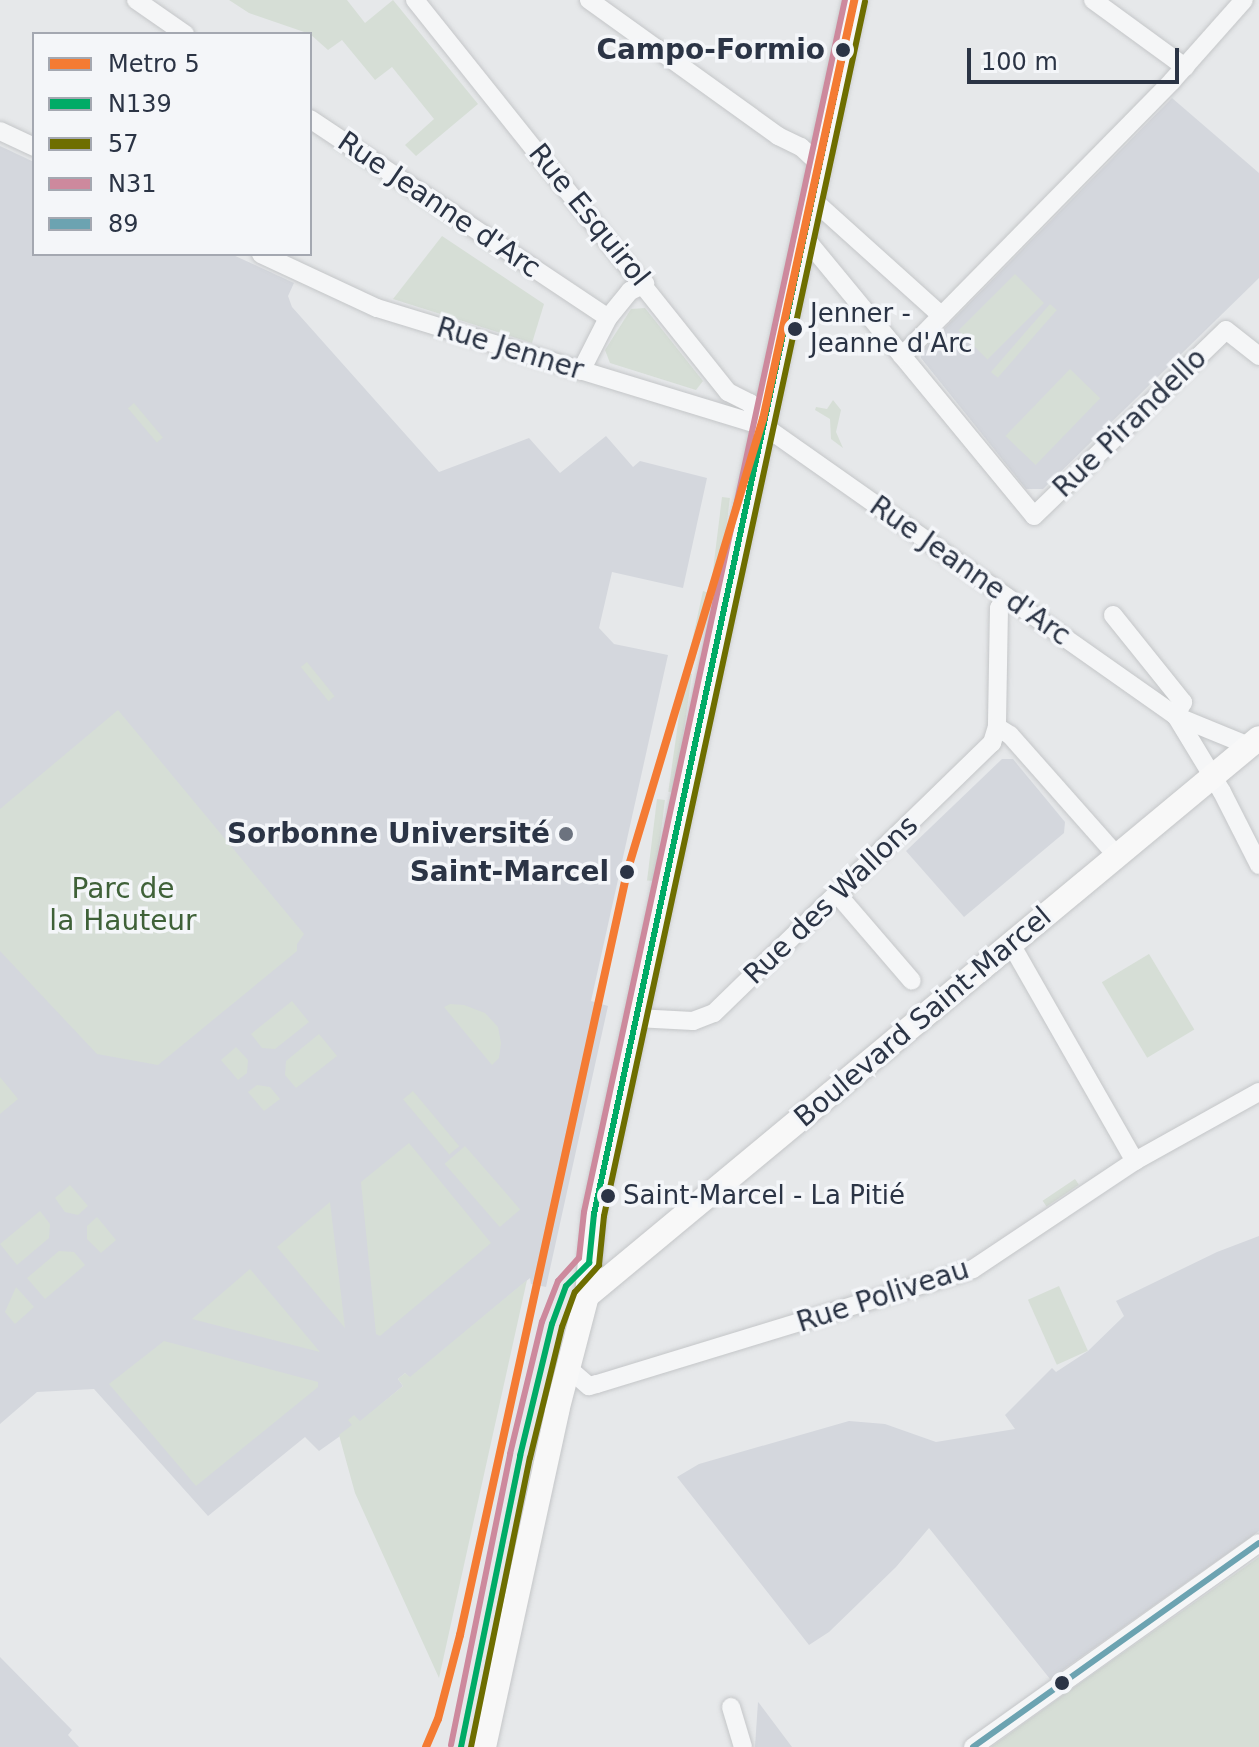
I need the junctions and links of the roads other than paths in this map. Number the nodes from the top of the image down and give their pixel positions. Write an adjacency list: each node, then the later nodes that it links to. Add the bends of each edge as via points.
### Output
1 (136, 0): 7 (street)
2 (415, 0): 16 (street, Rue Esquirol)
3 (589, 0): 12 (street)
4 (855, 0): 12 (main road)
5 (1093, 0): 8 (street)
6 (1244, 0): 8 (street)
7 (182, 32)
8 (1185, 67): 17 (street)
9 (312, 120): 18 (street, Rue Jeanne d'Arc)
10 (0, 131): 11 (street)
11 (32, 146)
12 (820, 165): 13 (main road)
13 (813, 200): 14 (main road); 17 (street)
14 (805, 238): 19 (street); 22 (main road)
15 (265, 256): 21 (street, Rue Jenner, via 377,308)
16 (645, 284): 18 (street, via 630,291); 22 (street, Rue Esquirol, via 728,392 750,403)
17 (942, 316): 19 (street)
18 (608, 318): 21 (street)
19 (902, 356): 20 (street, Rue Pirandello, via 1034,516 1226,330)
20 (1259, 356)
21 (581, 371): 22 (street, Rue Jenner)
22 (764, 426): 23 (street, Rue Jeanne d'Arc); 37 (main road)
23 (1006, 597): 26 (street, Rue Jeanne d'Arc); 28 (street, via 999,608)
24 (1113, 615): 25 (street)
25 (1142, 651): 26 (street); 27 (street, via 1183,702)
26 (1118, 676): 27 (street, Rue Jeanne d'Arc)
27 (1176, 716): 29 (street, Rue Jeanne d'Arc); 30 (street, Rue Jeanne d'Arc)
28 (997, 727): 32 (street, via 1010,735); 34 (street, Rue des Wallons, via 992,743)
29 (1254, 742): 30 (main road, Boulevard Saint-Marcel)
30 (1212, 777): 31 (street, Rue Jeanne d'Arc); 32 (main road, Boulevard Saint-Marcel)
31 (1253, 838): 33 (street, Rue Jeanne d'Arc)
32 (1117, 856): 35 (main road, Boulevard Saint-Marcel)
33 (1259, 865)
34 (838, 895): 36 (street); 37 (street, Rue des Wallons, via 714,1013 693,1021)
35 (1011, 944): 39 (street); 40 (main road, Boulevard Saint-Marcel)
36 (912, 981)
37 (636, 1018): 40 (main road, via 594,1214)
38 (1259, 1092): 39 (street, Rue Poliveau)
39 (1135, 1161): 41 (street, Rue Poliveau, via 1012,1246 931,1285 589,1386)
40 (587, 1296): 41 (main road)
41 (568, 1368): 44 (main road)
42 (1259, 1543): 46 (street)
43 (731, 1707): 45 (street)
44 (484, 1747)
45 (743, 1747)
46 (973, 1747)

